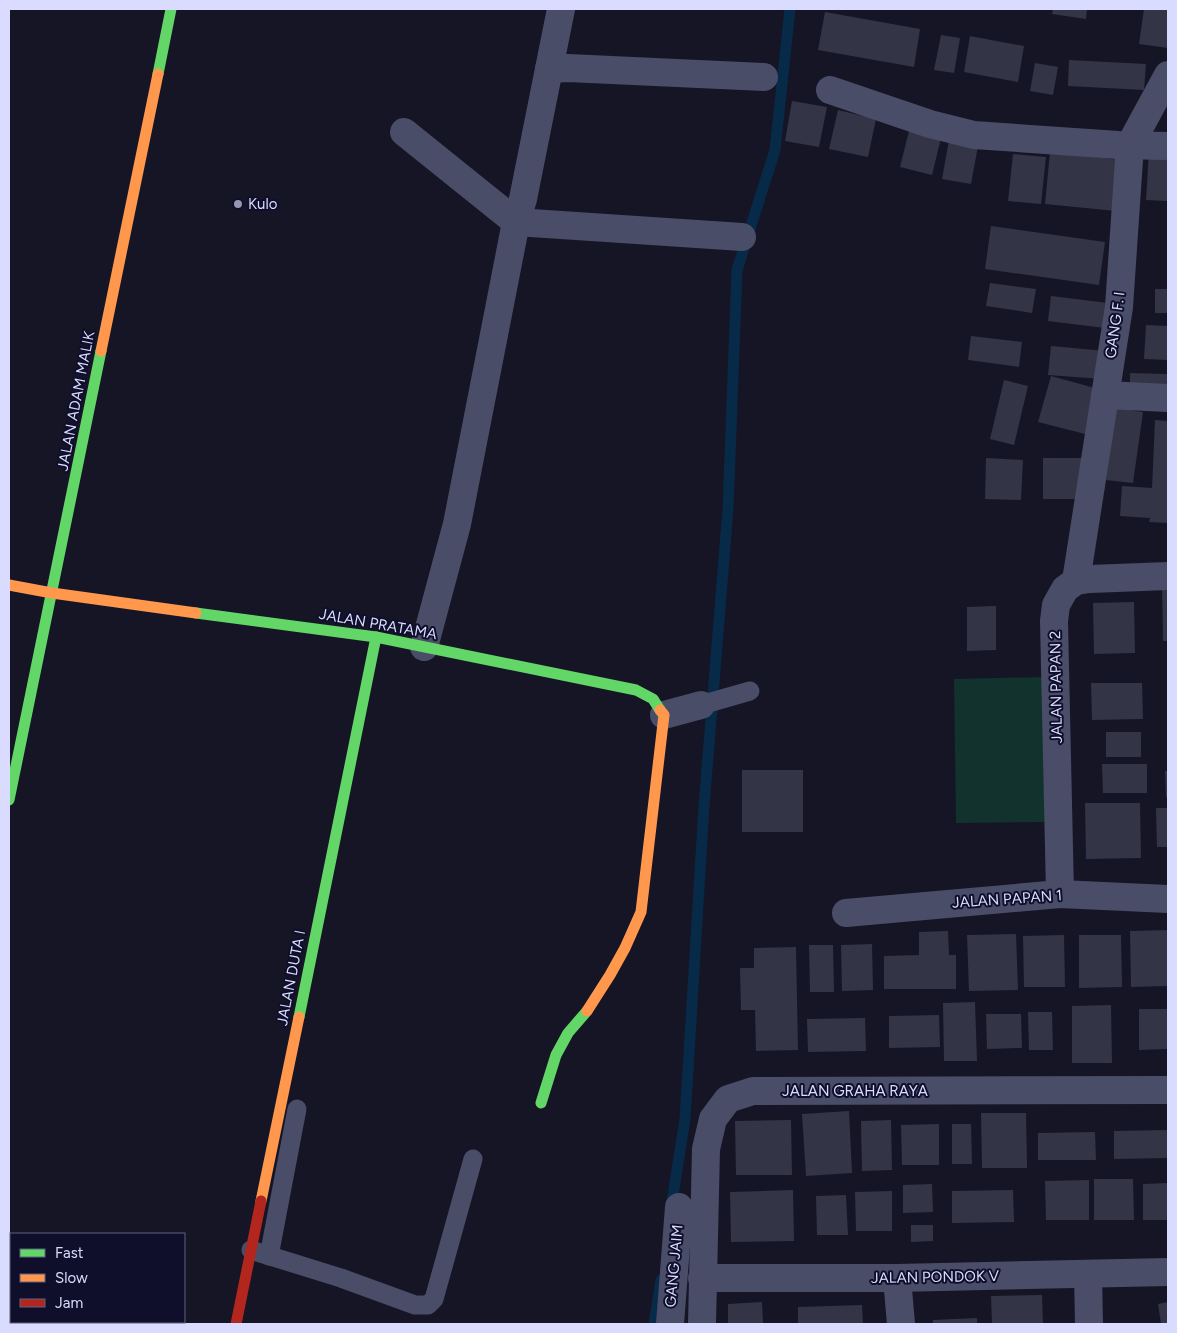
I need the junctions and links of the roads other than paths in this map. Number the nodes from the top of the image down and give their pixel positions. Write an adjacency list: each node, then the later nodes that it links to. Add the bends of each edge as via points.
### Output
1 (171, 9): 17 (street, JALAN ADAM MALIK)
2 (560, 9): 3 (street)
3 (549, 69): 5 (street); 10 (street)
4 (1168, 75): 8 (street, GANG F. I)
5 (764, 77)
6 (830, 90): 8 (street, via 930,124 974,135)
7 (404, 132): 10 (street)
8 (1130, 145): 9 (street); 12 (street, GANG F. I, via 1119,307)
9 (1168, 146)
10 (516, 222): 11 (street); 19 (street, via 457,524)
11 (742, 237)
12 (1105, 395): 13 (street); 15 (street, GANG F. I)
13 (1168, 398)
14 (1168, 576): 15 (street)
15 (1076, 581): 24 (street, JALAN PAPAN 2, via 1065,589 1056,605 1054,621)
16 (9, 585): 17 (street, JALAN PRATAMA)
17 (52, 593): 18 (street, JALAN PRATAMA); 23 (street, JALAN ADAM MALIK)
18 (376, 637): 19 (street, JALAN PRATAMA); 32 (street, JALAN DUTA I)
19 (424, 647): 22 (street, JALAN PRATAMA, via 636,690 653,699)
20 (750, 691): 21 (lane)
21 (714, 701): 22 (street)
22 (664, 715): 28 (street, via 641,912 610,974 556,1055)
23 (9, 800)
24 (1060, 894): 25 (street, JALAN PAPAN 1); 26 (street, JALAN PAPAN 1)
25 (1168, 899)
26 (846, 913)
27 (1168, 1090): 35 (street, JALAN GRAHA RAYA, via 753,1091 728,1099 713,1119 706,1150)
28 (542, 1103)
29 (297, 1108): 32 (lane)
30 (473, 1159): 32 (lane, via 434,1299 428,1305 415,1305)
31 (679, 1207): 38 (street, GANG JAIM)
32 (260, 1253): 37 (street, JALAN DUTA I)
33 (1168, 1272): 34 (street, JALAN PONDOK V)
34 (1088, 1274): 36 (street, JALAN PONDOK V); 41 (street)
35 (702, 1278): 36 (street, JALAN PONDOK V); 39 (street, JALAN GRAHA RAYA)
36 (897, 1278): 40 (street)
37 (236, 1324)
38 (670, 1324)
39 (702, 1324)
40 (902, 1324)
41 (1089, 1324)

